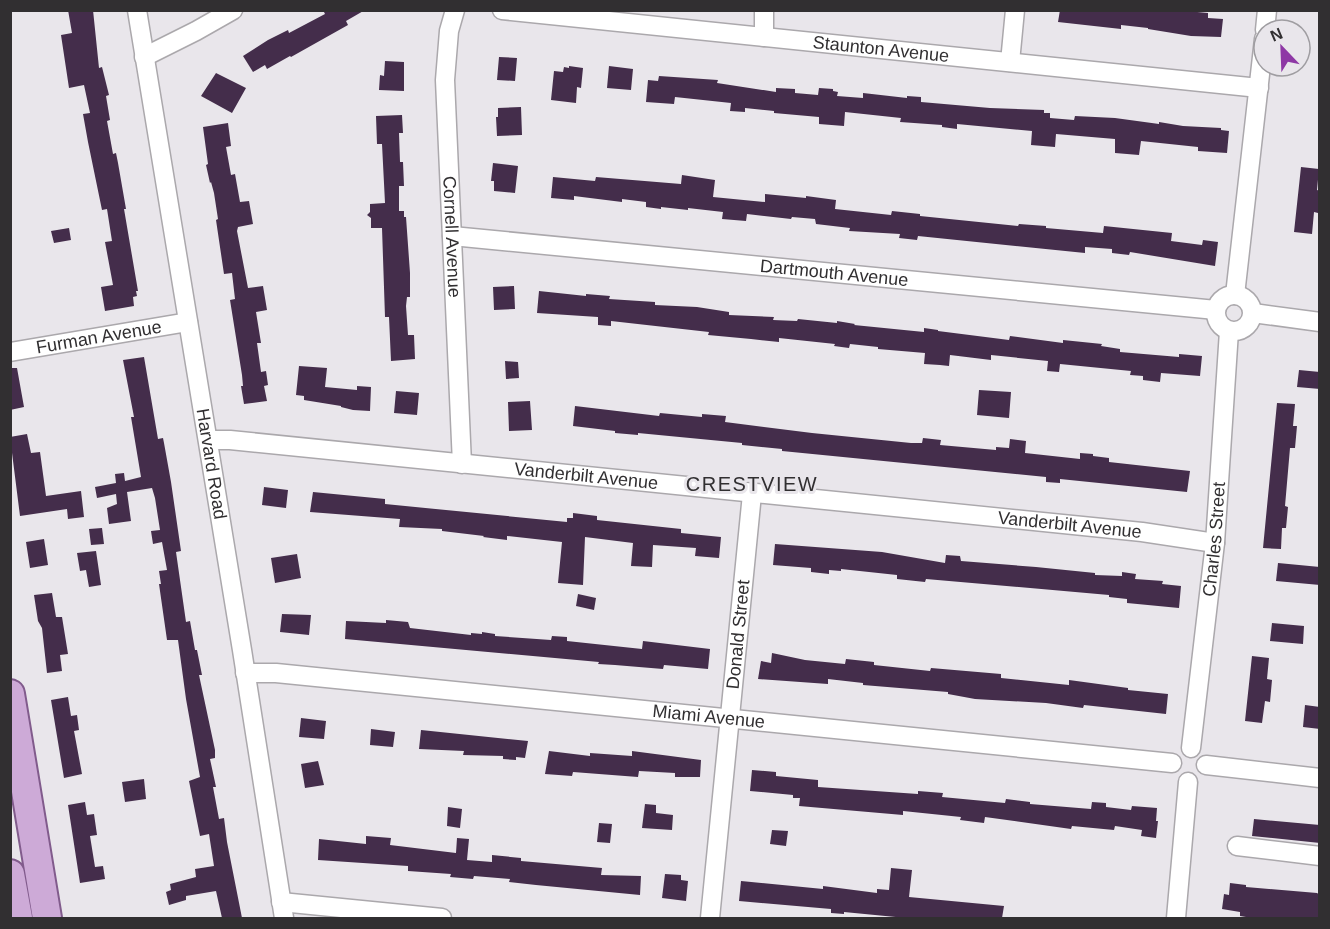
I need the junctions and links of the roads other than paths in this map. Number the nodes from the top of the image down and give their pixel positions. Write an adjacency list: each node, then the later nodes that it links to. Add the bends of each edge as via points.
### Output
1 (137, 10): 8 (street, Harvard Road)
2 (233, 10): 8 (street)
3 (455, 10): 12 (street, Cornell Avenue, via 445,80)
4 (502, 10): 7 (street, Staunton Avenue)
5 (764, 10): 7 (street)
6 (1015, 10): 9 (street)
7 (764, 37): 9 (street, Staunton Avenue)
8 (144, 57): 16 (street, Harvard Road)
9 (1010, 63): 11 (street, Staunton Avenue)
10 (1260, 78): 11 (street)
11 (1259, 88): 13 (street)
12 (452, 236): 14 (street, Dartmouth Avenue); 21 (street, Cornell Avenue)
13 (1235, 295): 14 (street, via 1221,300); 15 (street, via 1246,299)
14 (1216, 310): 18 (street, via 1217,321)
15 (1252, 313): 17 (street); 18 (street, via 1245,328)
16 (188, 322): 19 (street, Furman Avenue); 20 (street, Harvard Road)
17 (1320, 322)
18 (1229, 331): 23 (street, Charles Street)
19 (10, 352)
20 (208, 440): 21 (street, Vanderbilt Avenue); 24 (street, Harvard Road)
21 (462, 464): 22 (street, Vanderbilt Avenue)
22 (752, 494): 23 (street, Vanderbilt Avenue, via 1142,532); 26 (street, Donald Street)
23 (1215, 543): 27 (street, Charles Street)
24 (245, 673): 26 (street, Miami Avenue); 35 (street, Harvard Road)
25 (10, 694): 37 (main road)
26 (730, 719): 28 (street, Miami Avenue); 39 (street, Donald Street)
27 (1191, 748): 28 (street, via 1181,750); 29 (street, via 1203,756)
28 (1172, 763): 31 (street, via 1174,774)
29 (1206, 765): 30 (street); 31 (street, via 1198,779)
30 (1320, 778)
31 (1188, 782): 40 (street)
32 (1238, 846): 33 (street)
33 (1320, 856)
34 (10, 874): 36 (main road)
35 (283, 910): 38 (street)
36 (18, 918)
37 (46, 918)
38 (442, 918)
39 (710, 918)
40 (1176, 918)

